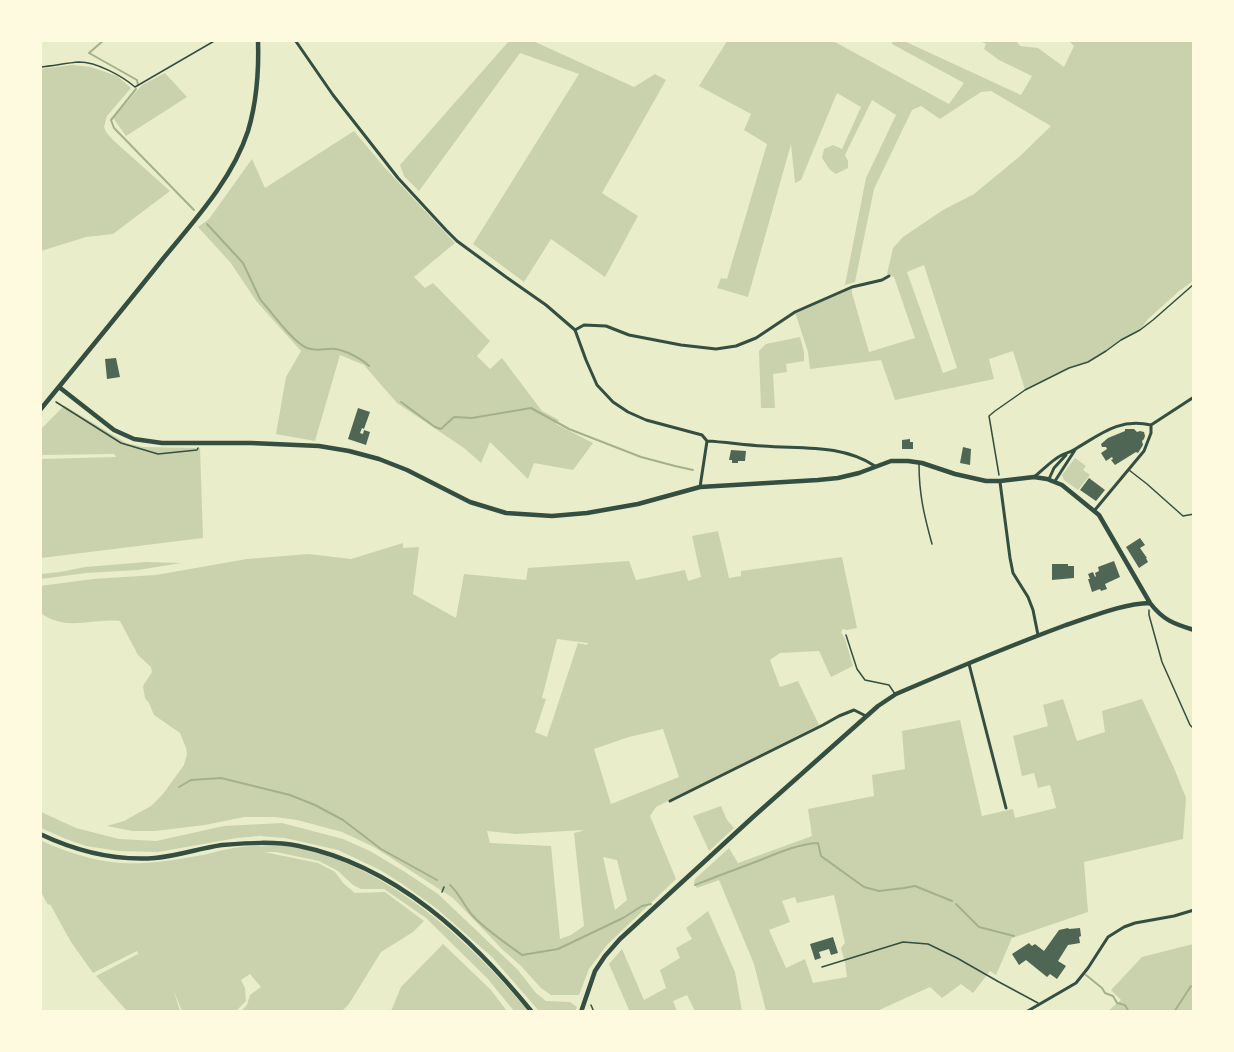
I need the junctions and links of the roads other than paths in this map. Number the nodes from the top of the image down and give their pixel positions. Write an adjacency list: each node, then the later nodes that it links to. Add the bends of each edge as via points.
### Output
1 (258, 40): 5 (main road, via 254,108 230,171)
2 (295, 40): 4 (street, via 398,178 446,230)
3 (889, 276): 4 (street, via 795,312 756,338 735,346 716,349 681,345 629,335 606,326 584,325)
4 (575, 330): 9 (street, via 597,385 613,402 646,420 702,435)
5 (59, 387): 7 (main road); 18 (main road, via 114,430 134,438 162,443 251,443 349,451 407,470 470,502 506,513 552,516 594,512)
6 (1194, 397): 8 (street)
7 (40, 410)
8 (1151, 425): 10 (street, via 1120,425); 14 (street, via 1144,451)
9 (707, 441): 13 (street, via 834,450); 18 (street)
10 (1076, 449): 11 (street); 16 (street)
11 (1069, 452): 15 (street); 16 (street, via 1059,461)
12 (919, 463): 13 (main road, via 891,461); 17 (main road, via 974,479); 21 (lane, via 921,504)
13 (876, 466): 18 (main road, via 818,480)
14 (1129, 470): 19 (street); 20 (lane, via 1183,516)
15 (1034, 477): 16 (main road); 17 (main road)
16 (1052, 480): 19 (main road)
17 (1000, 481): 25 (street, via 1013,573 1028,597)
18 (700, 487)
19 (1094, 511): 22 (main road)
20 (1194, 514)
21 (932, 544)
22 (1150, 603): 23 (main road, via 1167,620); 25 (main road, via 1116,608)
23 (1194, 630)
24 (846, 635): 27 (lane, via 857,669 865,680 889,685)
25 (1038, 635): 26 (main road)
26 (969, 664): 27 (main road); 30 (street)
27 (896, 694): 28 (main road)
28 (866, 716): 29 (street, via 854,710 839,716); 36 (main road, via 620,939 595,971)
29 (670, 801)
30 (1006, 808)
31 (40, 834): 35 (main road, via 60,844 113,857 156,858 221,845 265,843 323,852 378,875 427,906 508,982)
32 (1194, 910): 34 (street, via 1124,927 1108,937 1076,983)
33 (822, 967): 34 (lane, via 903,942 928,944)
34 (1038, 1003): 37 (street)
35 (532, 1011)
36 (581, 1011)
37 (1026, 1011)

